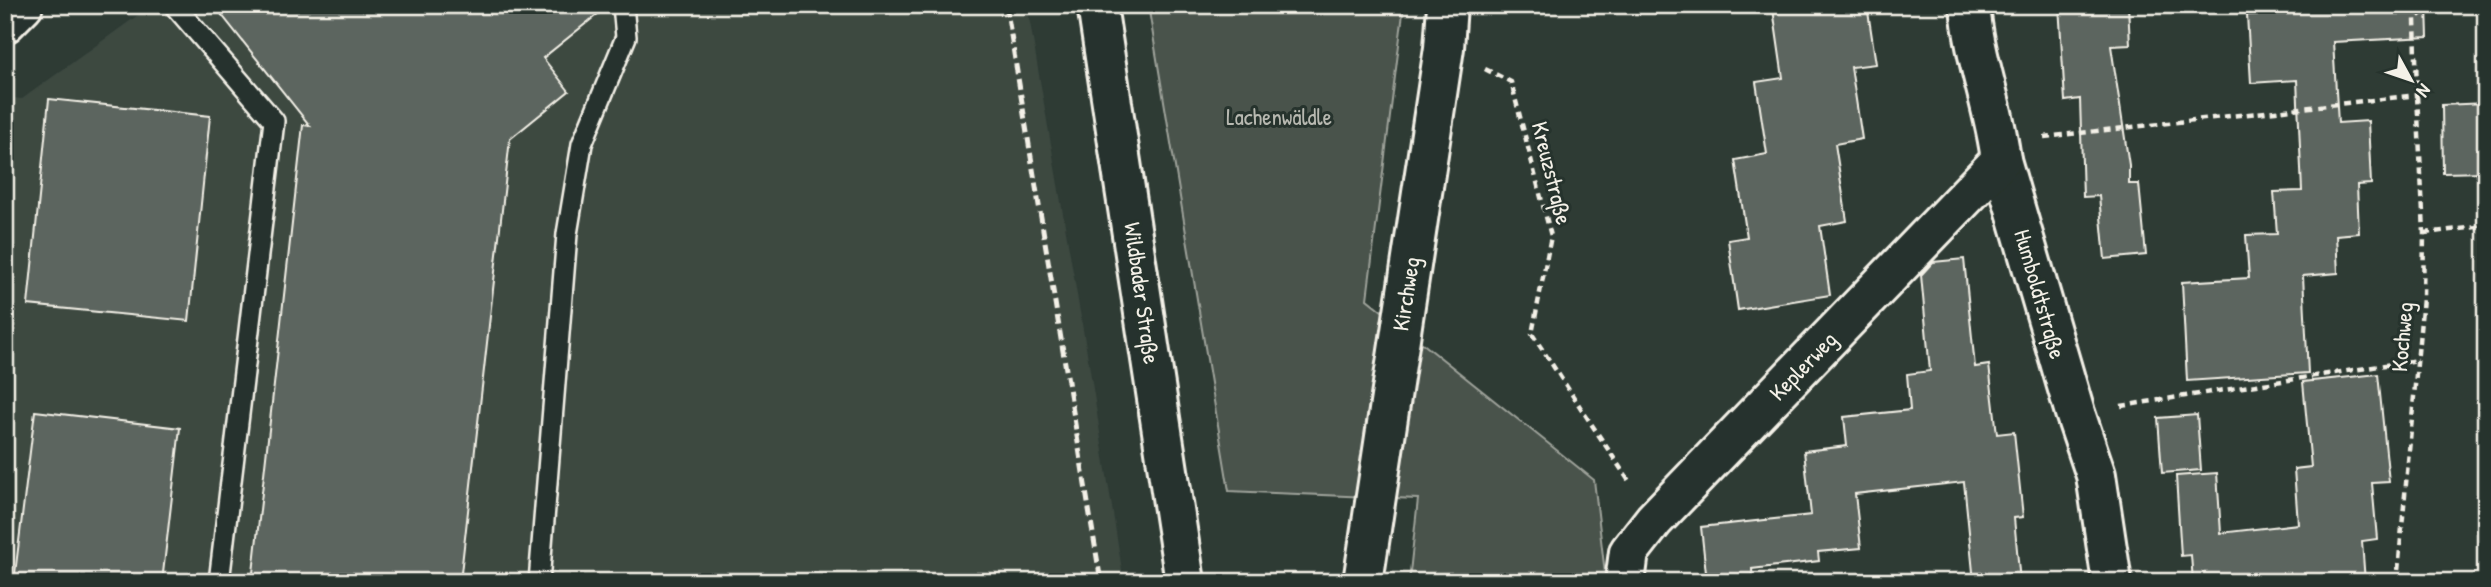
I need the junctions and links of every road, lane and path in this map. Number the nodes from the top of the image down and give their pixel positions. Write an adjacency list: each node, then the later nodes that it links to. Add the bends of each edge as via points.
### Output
1 (23, 5): 8 (street)
2 (174, 5): 17 (lane, via 274,121)
3 (623, 5): 18 (lane, via 626,37 582,144 567,234)
4 (1097, 5): 19 (street, Wildbader Straße)
5 (1447, 5): 9 (street, Kirchweg)
6 (1970, 5): 11 (street, Humboldtstraße)
7 (2431, 5): 10 (path, Kochweg, via 2415,19)
8 (5, 23)
9 (1444, 48): 16 (path, Kreuzstraße, via 1511,82 1551,236 1532,334); 20 (street, Kirchweg)
10 (2417, 95): 11 (path); 13 (path, Kochweg)
11 (2000, 151): 15 (street, Humboldtstraße); 16 (street, Keplerweg)
12 (2486, 226): 13 (path)
13 (2424, 233): 14 (path, Kochweg)
14 (2417, 360): 15 (path); 23 (path, Kochweg)
15 (2075, 413): 22 (street, Humboldtstraße, via 2096,475)
16 (1654, 520): 21 (street, Keplerweg, via 1629,552)
17 (219, 582)
18 (539, 582)
19 (1185, 582)
20 (1363, 582)
21 (1625, 582)
22 (2112, 582)
23 (2397, 582)

